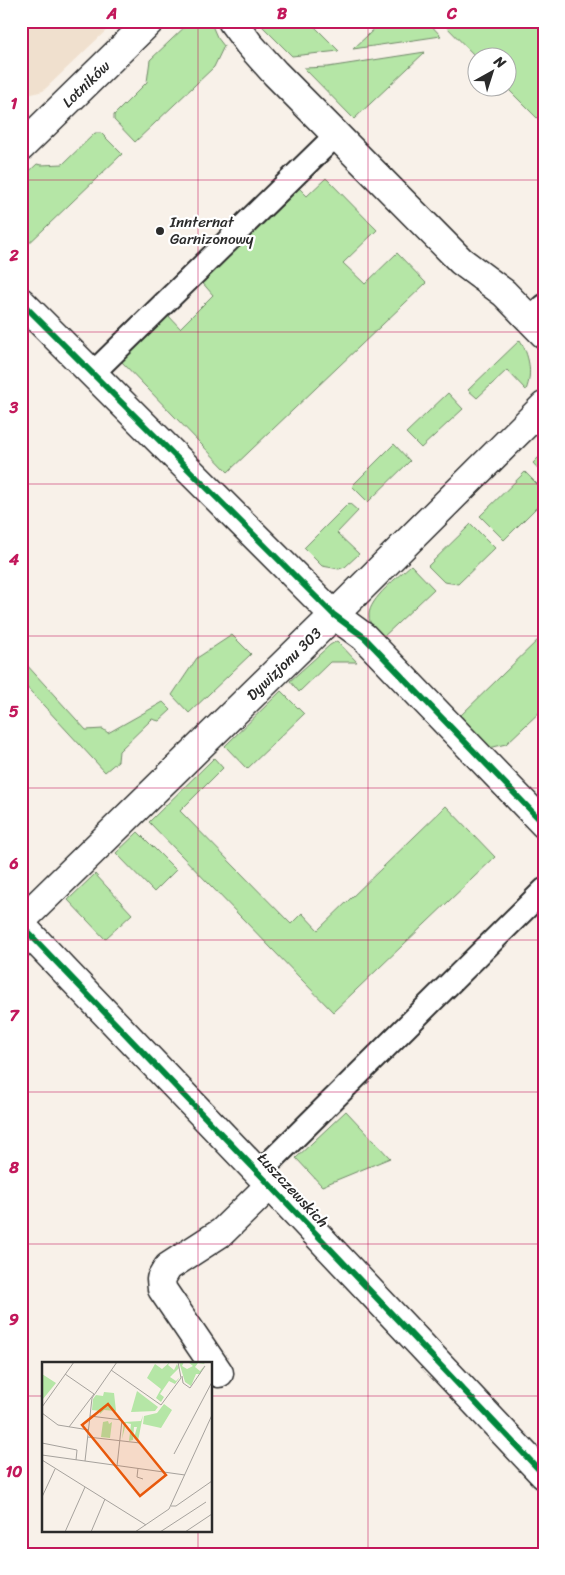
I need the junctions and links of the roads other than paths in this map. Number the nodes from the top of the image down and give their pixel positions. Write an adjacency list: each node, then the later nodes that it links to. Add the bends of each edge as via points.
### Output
1 (150, 21): 4 (street, Lotników)
2 (232, 21): 3 (street, via 275,73)
3 (336, 135): 6 (street, via 461,261); 7 (lane)
4 (23, 141)
5 (21, 302): 7 (street)
6 (539, 319)
7 (92, 374): 9 (street)
8 (544, 406): 9 (street, Dywizjonu 303)
9 (334, 615): 10 (street, via 364,637); 12 (street, Dywizjonu 303)
10 (544, 824)
11 (544, 890): 14 (lane)
12 (21, 921)
13 (21, 925): 14 (street, Łuszczewskich)
14 (265, 1179): 15 (street, via 222,1232 168,1267 161,1279 162,1289); 18 (street, Łuszczewskich)
15 (212, 1362)
16 (212, 1363): 17 (street)
17 (219, 1373)
18 (544, 1475)

